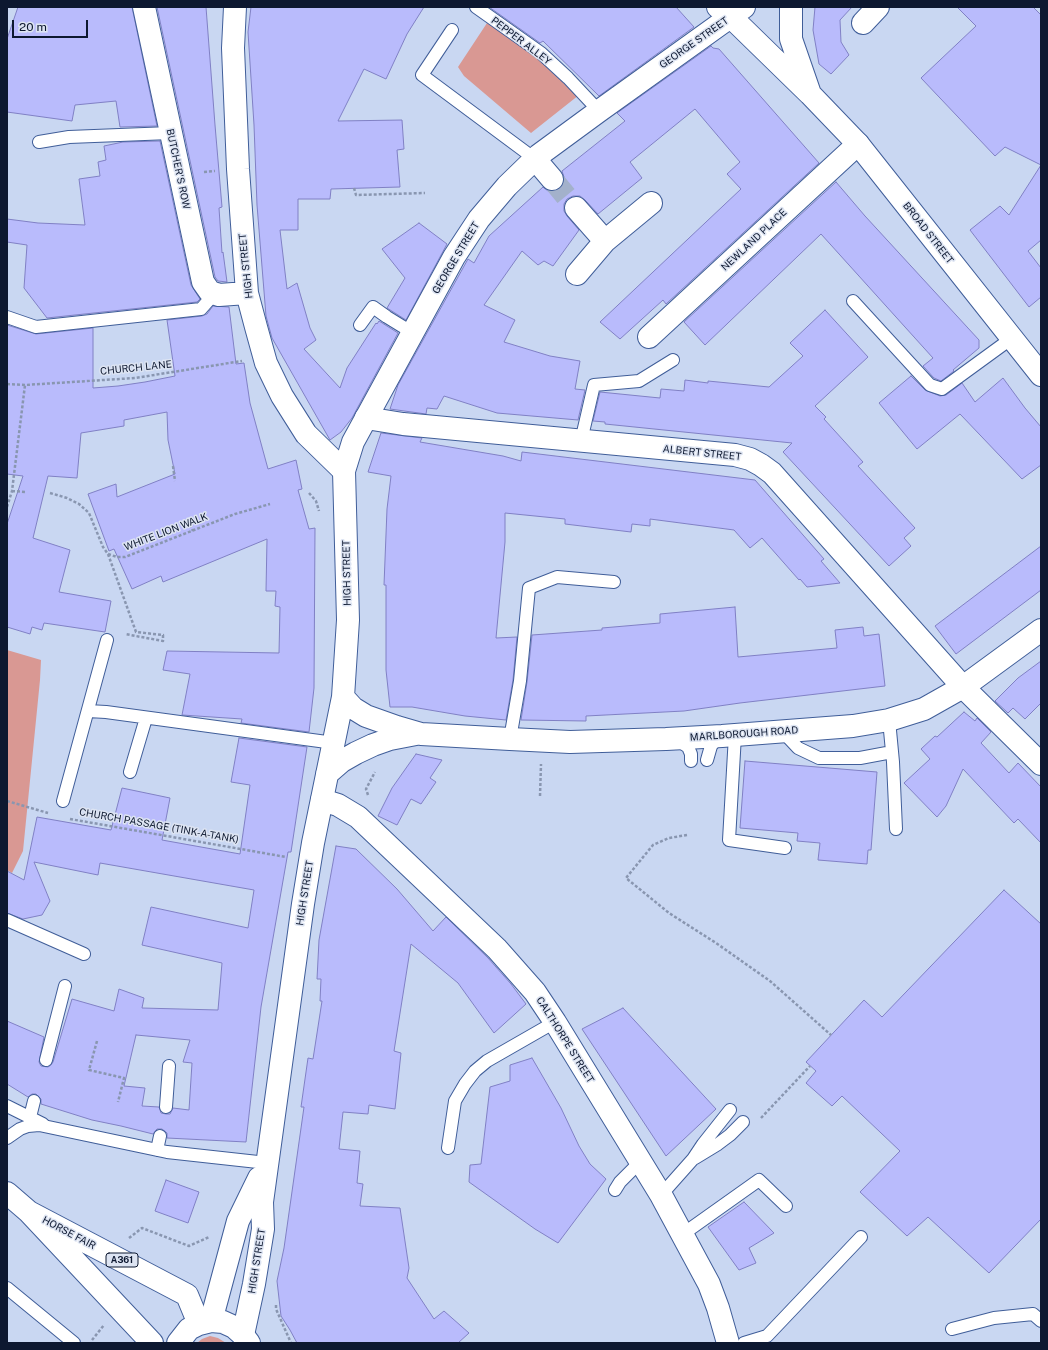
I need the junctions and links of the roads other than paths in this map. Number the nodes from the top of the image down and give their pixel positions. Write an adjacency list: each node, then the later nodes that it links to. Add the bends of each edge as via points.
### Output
1 (144, 7): 11 (street, BUTCHER'S ROW)
2 (234, 7): 20 (street, HIGH STREET, via 233,48 238,169)
3 (476, 7): 10 (lane, PEPPER ALLEY, via 540,53)
4 (791, 7): 9 (street, BROAD STREET, via 791,39)
5 (878, 7): 7 (street)
6 (731, 10): 9 (street, BROAD STREET); 10 (street, GEORGE STREET)
7 (863, 23)
8 (452, 30): 14 (lane, via 422,75)
9 (810, 94): 13 (street, BROAD STREET)
10 (599, 111): 14 (street, GEORGE STREET)
11 (170, 133): 12 (lane, via 69,137); 21 (street, BUTCHER'S ROW, via 203,282 210,292)
12 (39, 142)
13 (858, 144): 26 (street, NEWLAND PLACE); 27 (street, BROAD STREET)
14 (535, 159): 15 (street); 25 (street, GEORGE STREET, via 507,186 479,219 454,257)
15 (552, 180)
16 (650, 203): 18 (street)
17 (576, 208): 18 (street)
18 (605, 241): 19 (street)
19 (576, 274)
20 (247, 292): 21 (street, via 219,295); 32 (street, HIGH STREET, via 266,363 282,396 306,434)
21 (215, 293): 23 (lane, via 201,309 36,326)
22 (853, 301): 27 (lane, via 930,385 942,388)
23 (7, 317)
24 (360, 325): 25 (lane, via 373,307)
25 (413, 332): 30 (street, GEORGE STREET)
26 (649, 337)
27 (1012, 338): 29 (street, BROAD STREET)
28 (673, 360): 31 (lane, via 639,381 594,385)
29 (1041, 375)
30 (366, 418): 31 (street, ALBERT STREET, via 403,424); 32 (street, GEORGE STREET, via 353,442)
31 (581, 441): 36 (street, ALBERT STREET, via 735,456 750,459 761,465 772,473)
32 (344, 470): 37 (street, HIGH STREET, via 348,620)
33 (614, 582): 44 (lane, via 557,577 529,588 520,681)
34 (1041, 630): 36 (street, MARLBOROUGH ROAD)
35 (107, 640): 38 (lane)
36 (963, 687): 40 (street, MARLBOROUGH ROAD, via 924,709); 50 (street, ALBERT STREET)
37 (343, 697): 42 (street, MARLBOROUGH ROAD, via 353,708 366,716); 46 (street, HIGH STREET)
38 (88, 711): 39 (lane); 54 (lane)
39 (146, 718): 46 (lane); 51 (lane)
40 (889, 720): 41 (street, MARLBOROUGH ROAD); 47 (lane)
41 (783, 732): 43 (street, MARLBOROUGH ROAD); 47 (lane, via 798,748 819,758 860,758)
42 (421, 734): 44 (street, MARLBOROUGH ROAD); 52 (street, MARLBOROUGH ROAD, via 390,739 356,752)
43 (729, 736): 45 (street, MARLBOROUGH ROAD); 48 (lane, via 716,740 711,746); 56 (lane, via 729,840)
44 (510, 739): 45 (street, MARLBOROUGH ROAD, via 570,742)
45 (666, 739): 49 (lane, via 688,747)
46 (334, 743): 52 (street, HIGH STREET)
47 (892, 752): 55 (lane)
48 (707, 760)
49 (691, 761)
50 (1041, 764)
51 (130, 772)
52 (327, 774): 53 (street, HIGH STREET)
53 (322, 800): 60 (street, CALTHORPE STREET, via 338,804 358,817 497,949 535,992); 76 (street, HIGH STREET, via 310,861)
54 (63, 801)
55 (896, 830)
56 (785, 848)
57 (7, 920): 58 (lane)
58 (84, 954)
59 (65, 986): 61 (lane)
60 (555, 1022): 72 (lane, via 487,1061 475,1071 455,1101); 75 (street, CALTHORPE STREET)
61 (46, 1060)
62 (169, 1066): 65 (lane)
63 (34, 1101): 67 (lane)
64 (7, 1106): 67 (lane)
65 (166, 1107)
66 (730, 1110): 74 (lane)
67 (30, 1117): 69 (lane)
68 (743, 1122): 74 (lane, via 730,1135)
69 (52, 1128): 71 (lane, via 28,1126); 73 (lane)
70 (160, 1136): 73 (lane)
71 (7, 1138)
72 (448, 1148)
73 (157, 1150): 76 (lane)
74 (693, 1159): 79 (lane)
75 (641, 1161): 77 (lane); 79 (street, CALTHORPE STREET)
76 (267, 1163): 86 (street, HIGH STREET, via 238,1221); 88 (street, HIGH STREET, via 262,1202 263,1230)
77 (615, 1190)
78 (7, 1193): 81 (street, HORSE FAIR / A361)
79 (661, 1195): 82 (street, CALTHORPE STREET)
80 (786, 1206): 82 (lane, via 759,1180)
81 (29, 1212): 86 (street, HORSE FAIR / A361, via 187,1295); 90 (street, HORSE FAIR / A361)
82 (683, 1234): 92 (street, CALTHORPE STREET, via 718,1308)
83 (861, 1237): 93 (lane, via 767,1336)
84 (7, 1288): 89 (lane)
85 (1041, 1321): 87 (lane, via 1033,1314 994,1318)
86 (205, 1322): 88 (street, via 223,1322 234,1327); 91 (street, via 189,1329)
87 (952, 1329)
88 (246, 1339)
89 (74, 1343)
90 (152, 1343)
91 (178, 1343)
92 (728, 1343)
93 (744, 1343)

